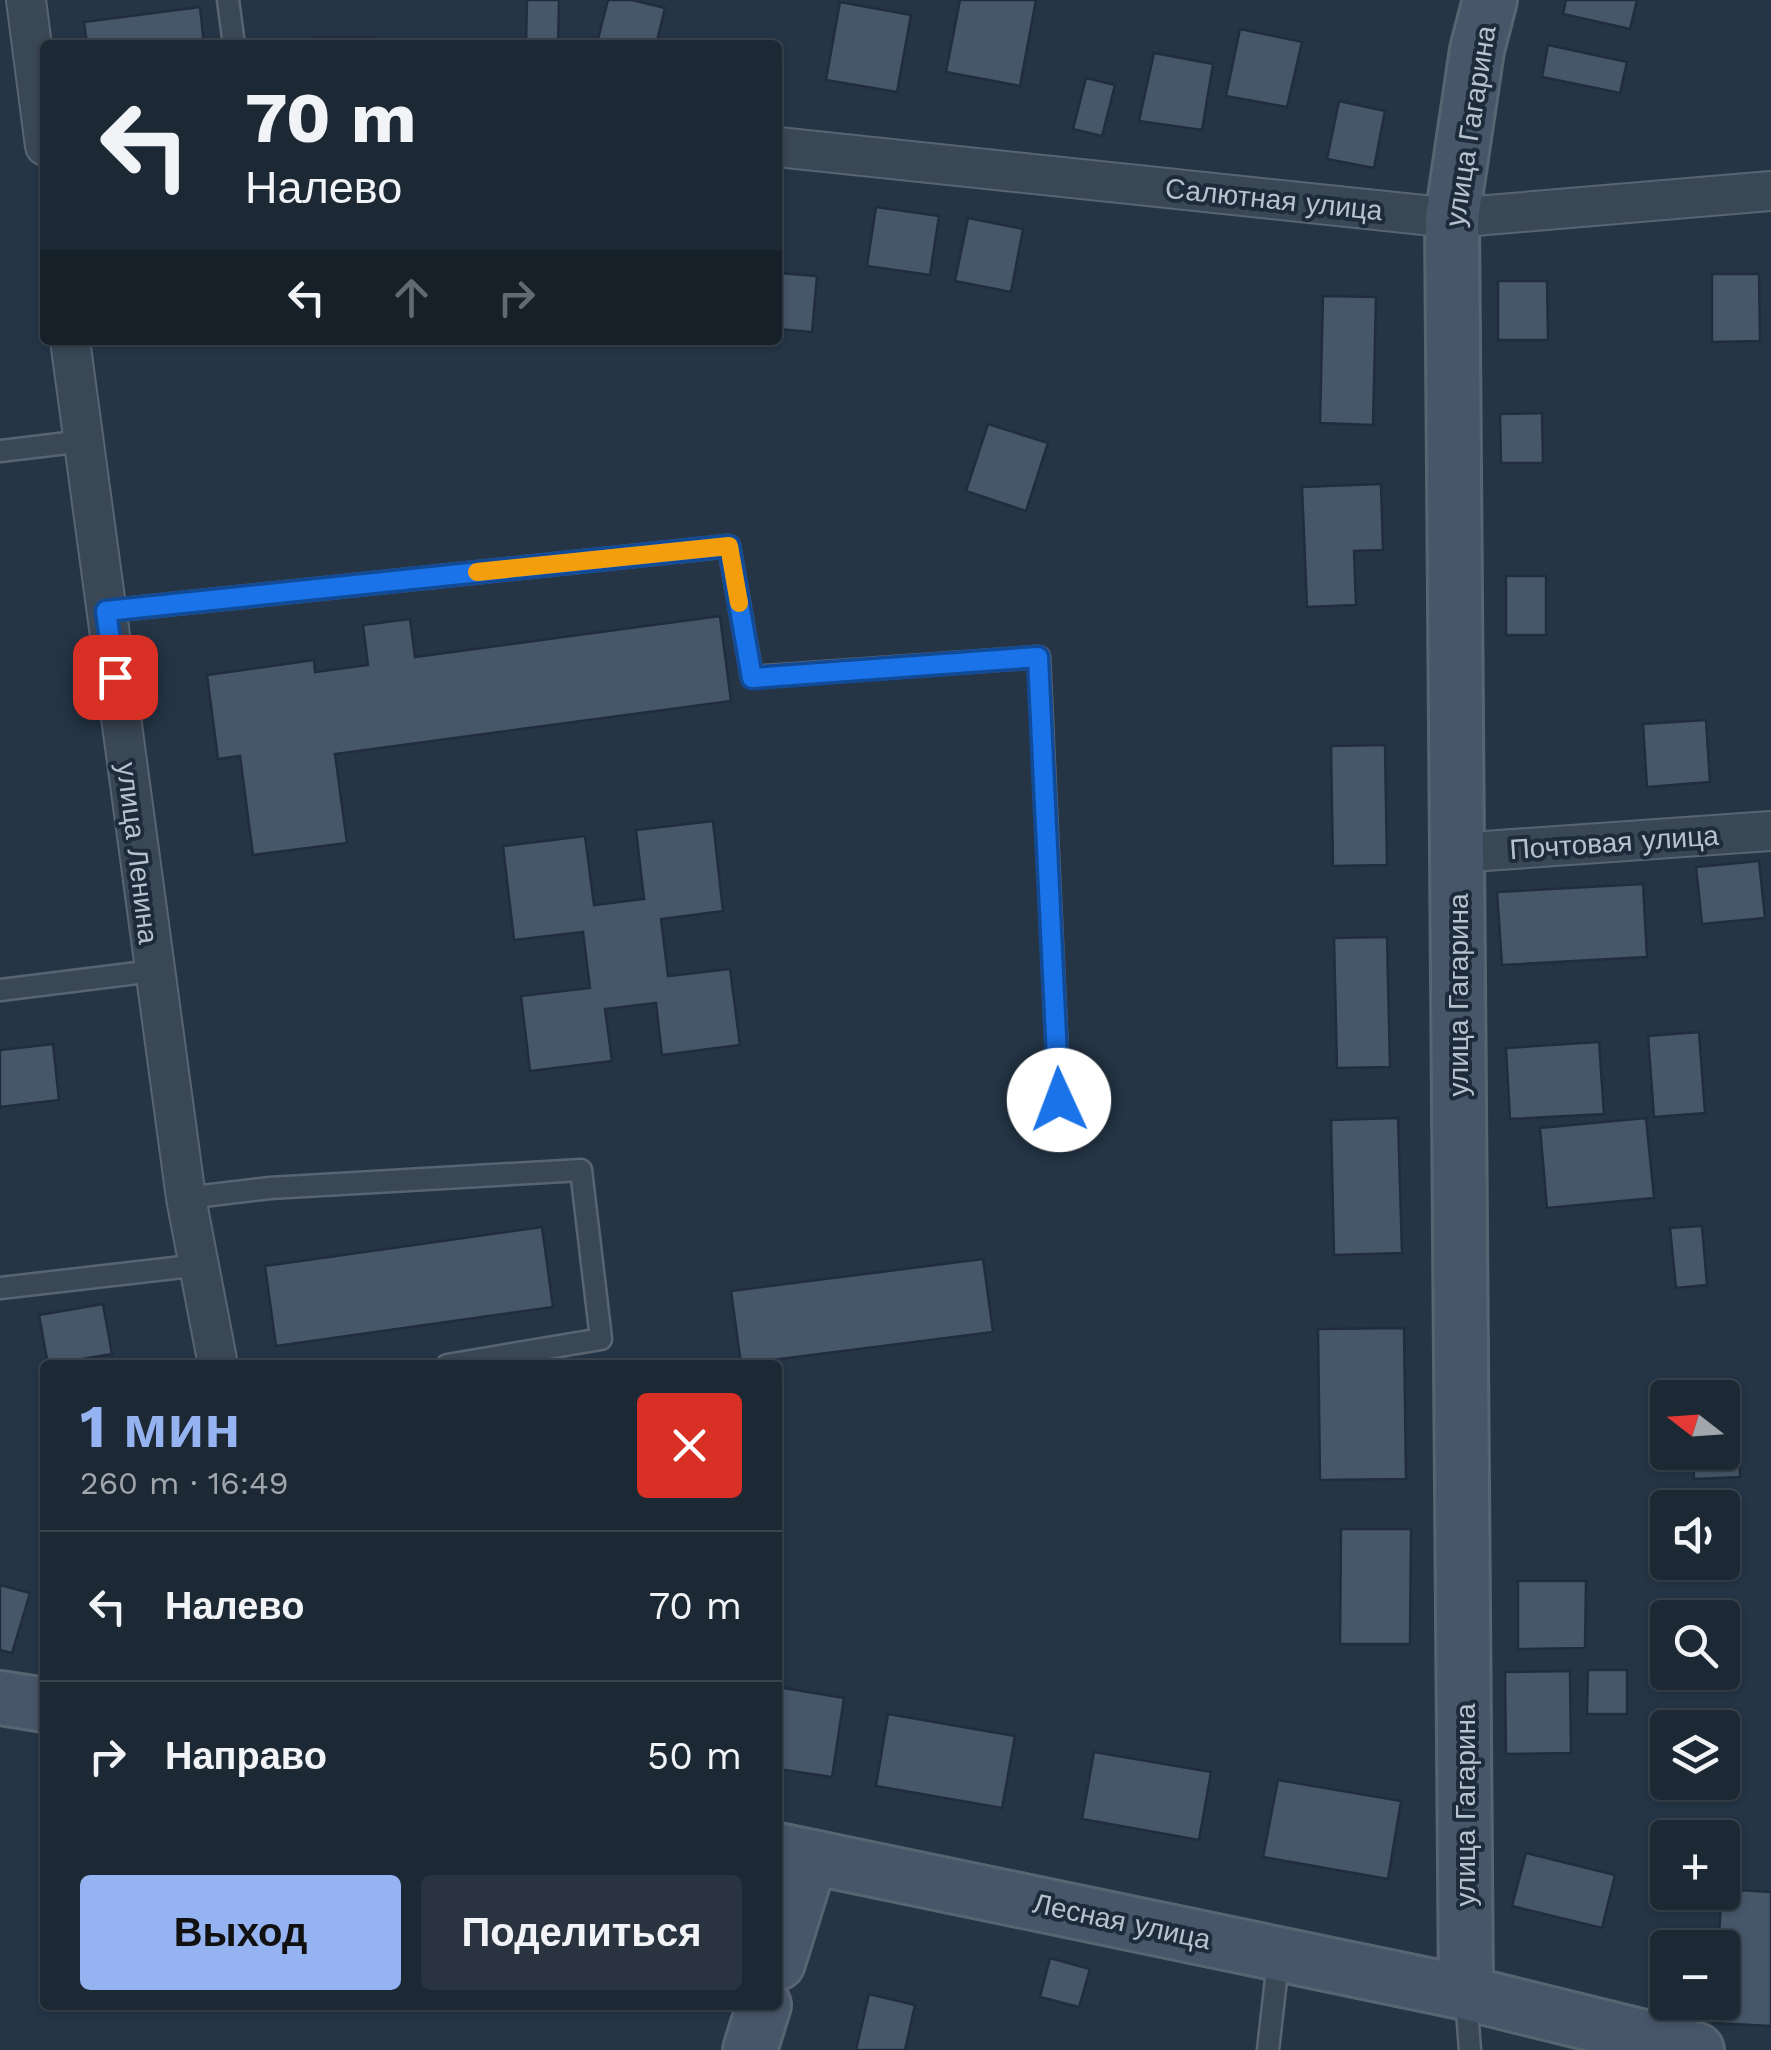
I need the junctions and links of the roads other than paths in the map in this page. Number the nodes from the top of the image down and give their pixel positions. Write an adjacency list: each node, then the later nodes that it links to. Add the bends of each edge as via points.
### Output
1 (26, 0): 5 (street)
2 (228, 0): 4 (lane)
3 (1490, 0): 8 (street, улица Гагарина)
4 (233, 40)
5 (40, 108)
6 (782, 147): 8 (street, Салютная улица)
7 (1771, 191): 8 (street, Салютная улица)
8 (1452, 218): 14 (street, улица Гагарина)
9 (71, 345): 10 (street, улица Ленина)
10 (84, 441): 11 (lane); 12 (street, улица Ленина)
11 (0, 451)
12 (106, 611): 15 (street, улица Ленина); 17 (lane, via 729,546 752,678 1038,657)
13 (1771, 831): 14 (street, Почтовая улица)
14 (1457, 853): 28 (street, улица Гагарина)
15 (154, 971): 16 (lane); 18 (street, улица Ленина)
16 (0, 990)
17 (1059, 1100)
18 (186, 1198): 19 (street, улица Ленина); 22 (lane, via 581,1170 601,1339)
19 (200, 1265): 20 (lane); 21 (street, улица Ленина)
20 (0, 1288)
21 (217, 1360)
22 (477, 1360)
23 (0, 1698): 24 (street)
24 (40, 1703)
25 (794, 1853): 26 (street); 27 (street, Лесная улица)
26 (782, 1936)
27 (1279, 1953): 28 (street, Лесная улица); 31 (lane)
28 (1466, 1993): 32 (lane); 33 (street, Лесная улица)
29 (762, 2010): 30 (street)
30 (750, 2050)
31 (1268, 2050)
32 (1470, 2050)
33 (1697, 2050)

